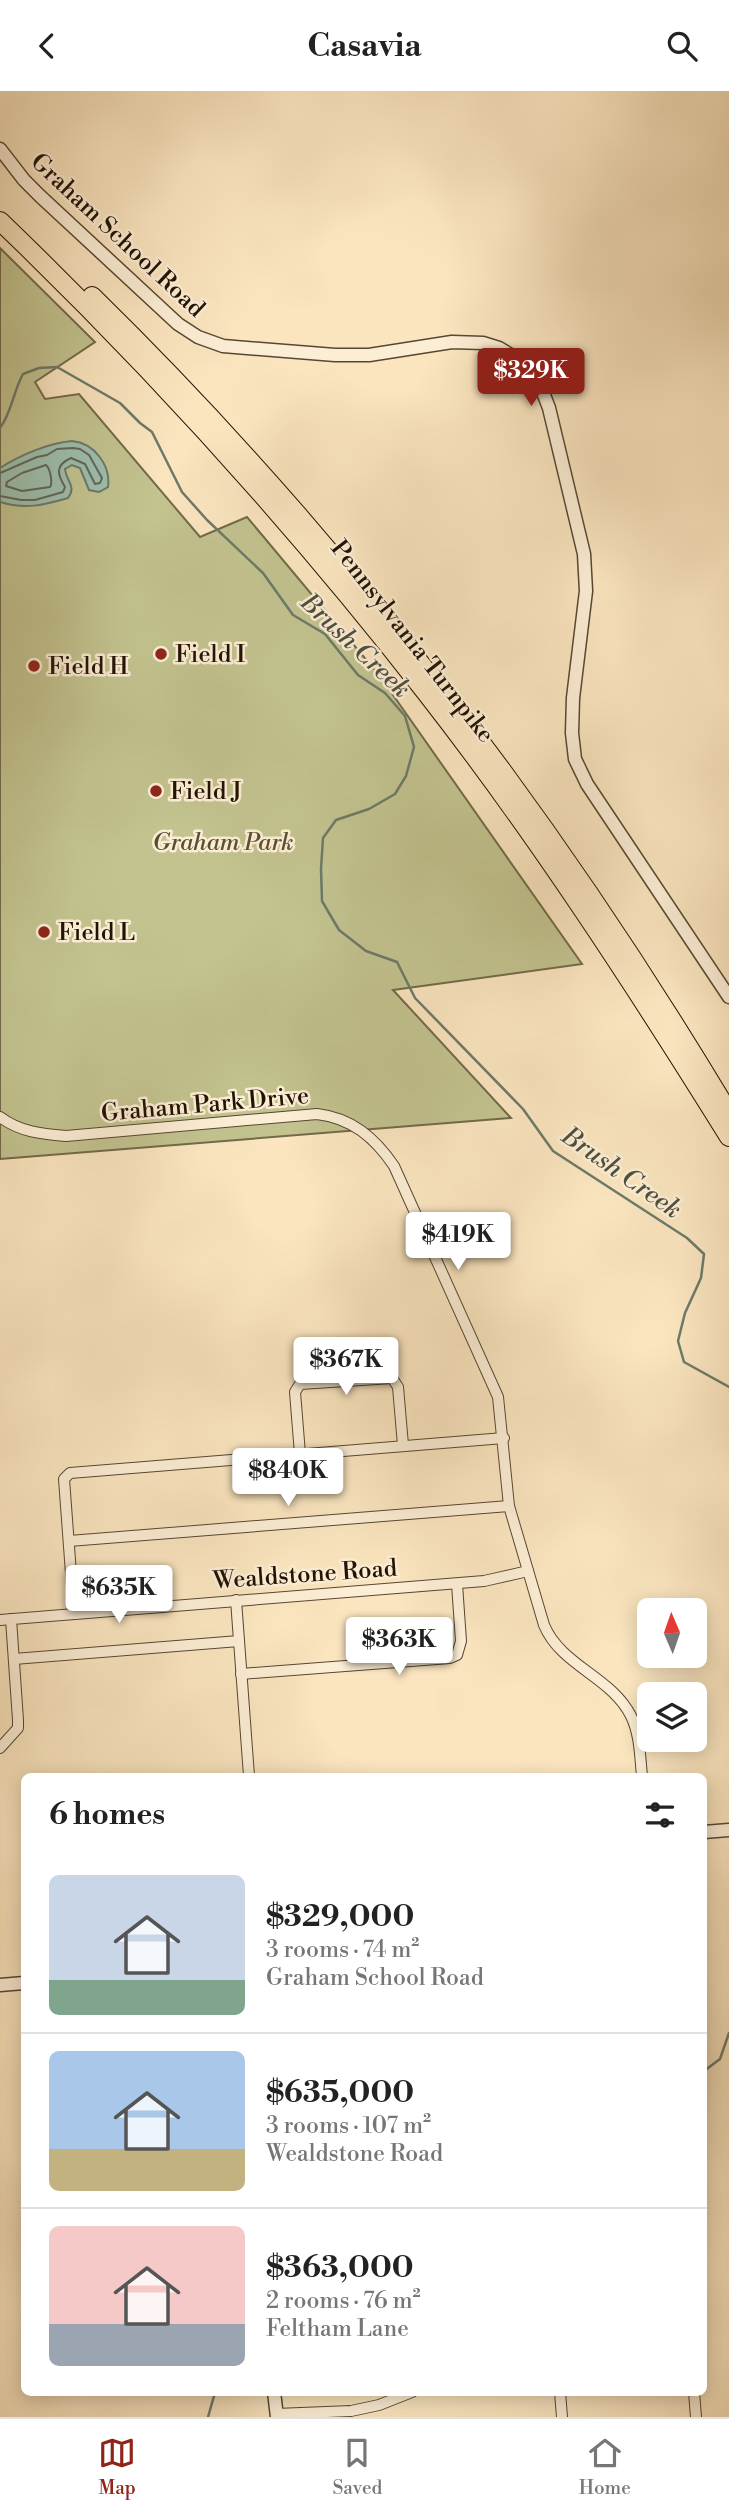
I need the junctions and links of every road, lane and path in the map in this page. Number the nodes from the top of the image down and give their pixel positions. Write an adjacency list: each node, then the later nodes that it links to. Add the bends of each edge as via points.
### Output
1 (0, 149): 4 (street, Graham School Road, via 40,197 178,324 198,337 238,348 335,355 369,355 452,342 483,343 519,360 539,382 584,554 586,591 573,698 575,759 587,784)
2 (0, 206): 5 (highway, Pennsylvania Turnpike, via 139,342 273,485 397,635 515,788 680,1031)
3 (0, 221): 7 (highway, Pennsylvania Turnpike, via 207,433 428,695 639,992)
4 (729, 997)
5 (729, 1113)
6 (0, 1117): 8 (street, Graham Park Drive, via 36,1134 66,1136 317,1114 359,1128 379,1144 394,1166 498,1397)
7 (729, 1137)
8 (503, 1438): 9 (street); 11 (street, Graham Park Drive)
9 (403, 1445): 10 (street); 10 (street, via 398,1387 392,1378 300,1384 295,1392)
10 (300, 1454): 12 (street, via 70,1473 64,1479)
11 (509, 1506): 12 (street); 13 (street, Graham Park Drive)
12 (69, 1541): 16 (street)
13 (528, 1571): 14 (street, Wealdstone Road); 23 (street, Graham Park Drive, via 547,1634 566,1656 610,1689 627,1710 638,1739)
14 (457, 1584): 15 (street, Wealdstone Road); 20 (street, via 461,1641 457,1655 450,1658)
15 (236, 1600): 16 (street, Wealdstone Road); 18 (street)
16 (74, 1614): 17 (street, Wealdstone Road)
17 (5, 1619): 19 (street)
18 (239, 1641): 19 (street); 20 (street)
19 (14, 1660): 21 (street, via 18,1728)
20 (241, 1674): 22 (street)
21 (2, 1742)
22 (249, 1773)
23 (642, 1773)
24 (729, 1830): 25 (street)
25 (707, 1832)
26 (21, 1983): 27 (street)
27 (0, 1985)
28 (274, 2396): 32 (street)
29 (403, 2396): 32 (street, via 351,2411)
30 (560, 2396): 33 (street)
31 (694, 2396): 34 (street)
32 (276, 2416)
33 (562, 2417)
34 (696, 2417)

